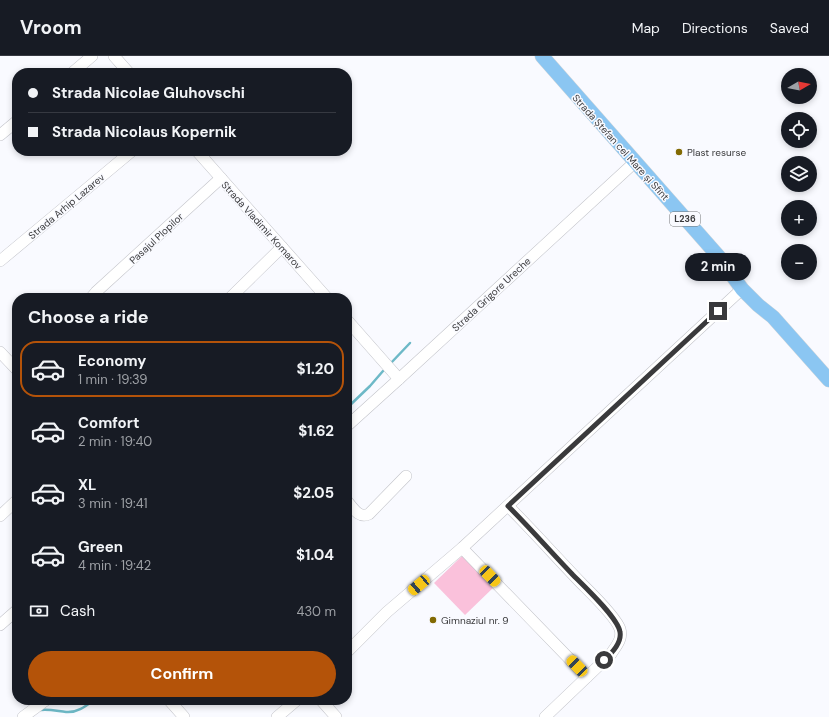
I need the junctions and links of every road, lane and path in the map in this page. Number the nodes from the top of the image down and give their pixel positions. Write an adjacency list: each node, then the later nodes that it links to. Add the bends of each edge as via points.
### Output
1 (92, 56): 4 (street)
2 (114, 56): 5 (street)
3 (542, 56): 10 (main road, Strada Ștefan cel Mare și Sfînt / L236)
4 (78, 68)
5 (125, 68)
6 (12, 125): 7 (street)
7 (0, 135)
8 (126, 156): 13 (street, Strada Arhip Lazarev)
9 (201, 156): 11 (street, Strada Vladimir Komarov)
10 (635, 162): 14 (main road, Strada Ștefan cel Mare și Sfînt / L236, via 719,257); 21 (street, Strada Grigore Ureche)
11 (220, 178): 12 (street, Strada Vladimir Komarov); 15 (street, Pasajul Plopilor)
12 (282, 247): 16 (street); 17 (street, Strada Vladimir Komarov)
13 (0, 261)
14 (742, 289): 22 (main road, Strada Ștefan cel Mare și Sfînt / L236, via 773,317); 26 (street)
15 (95, 293)
16 (235, 293)
17 (323, 293)
18 (352, 326): 21 (street)
19 (0, 352): 20 (street)
20 (12, 365)
21 (399, 380): 23 (street, Strada Grigore Ureche)
22 (829, 380)
23 (352, 422)
24 (406, 476): 27 (street, via 366,516 358,514)
25 (12, 505): 28 (street)
26 (508, 506): 29 (street); 33 (street, via 613,617 619,628 619,642)
27 (352, 507)
28 (0, 516)
29 (462, 548): 32 (street, via 387,612); 33 (street)
30 (12, 614): 31 (street)
31 (0, 625)
32 (352, 647)
33 (587, 677): 42 (street)
34 (39, 705): 38 (street)
35 (173, 705): 39 (street)
36 (291, 705): 40 (street)
37 (325, 705): 41 (street)
38 (23, 717)
39 (184, 717)
40 (277, 717)
41 (336, 717)
42 (545, 717)

